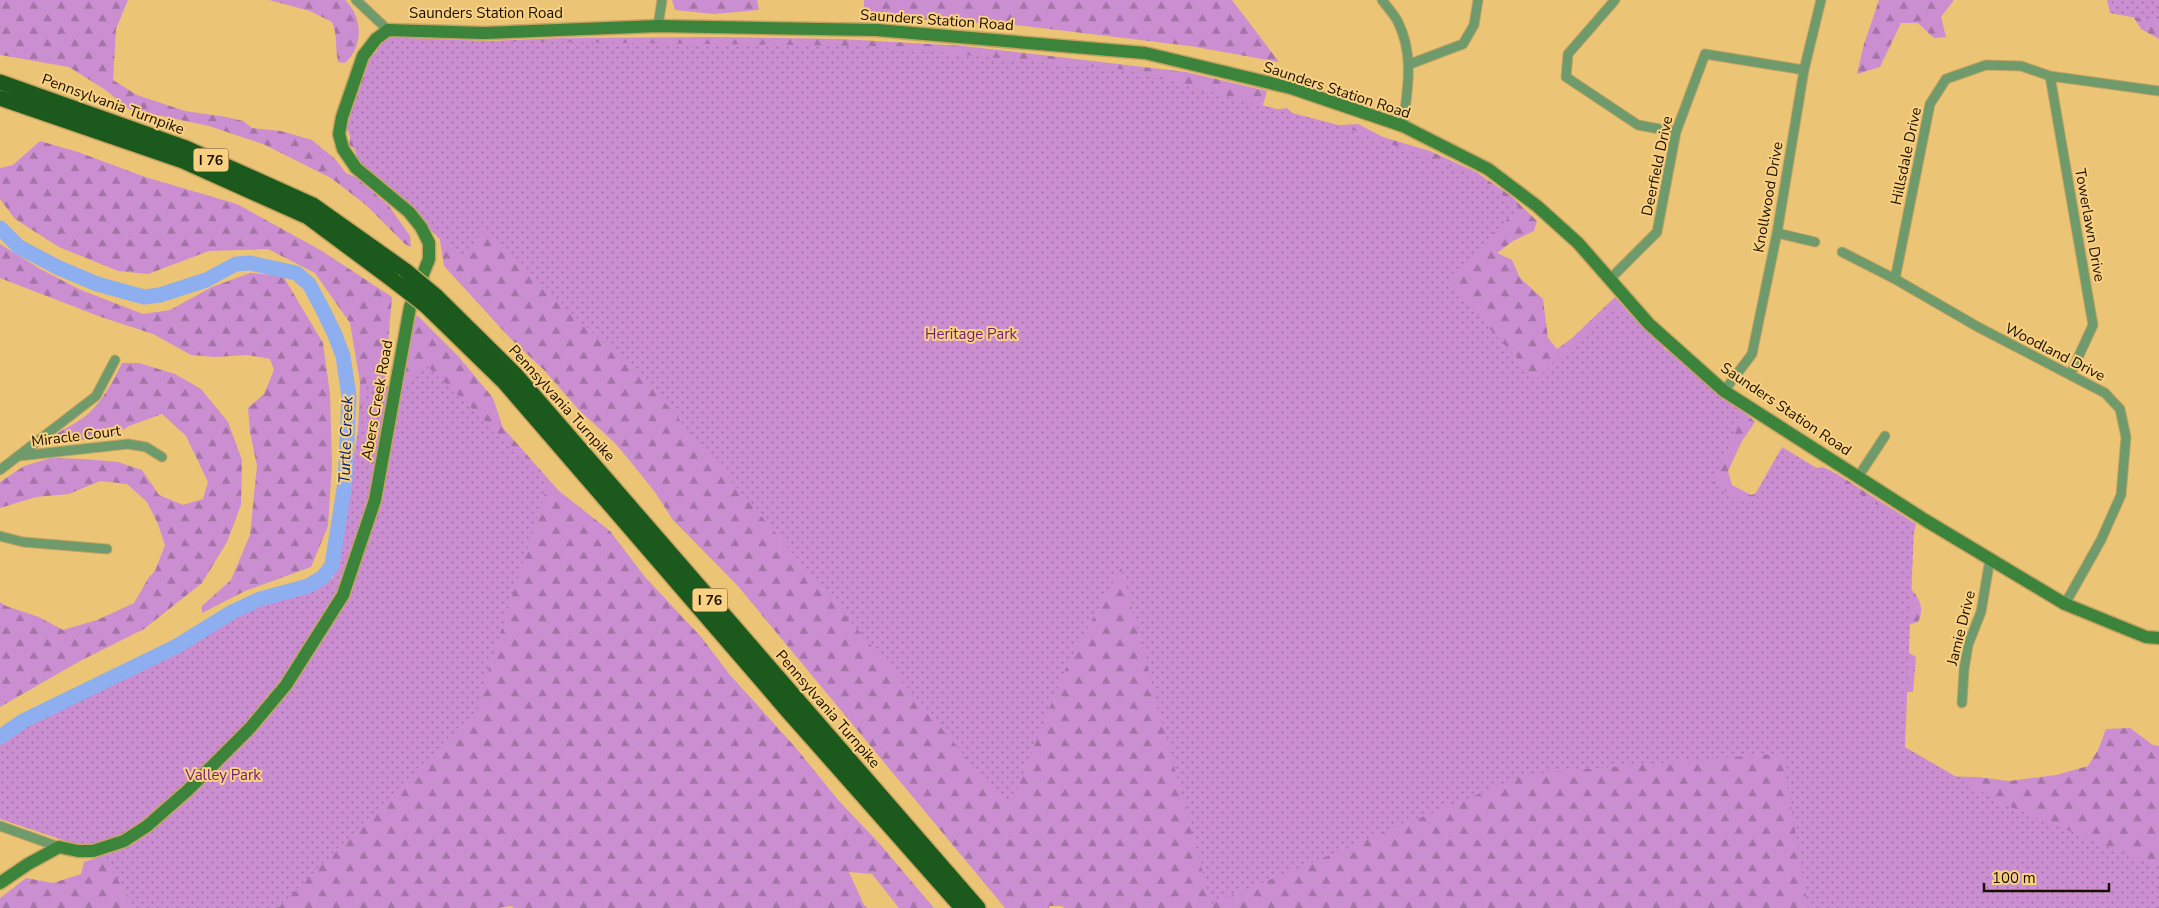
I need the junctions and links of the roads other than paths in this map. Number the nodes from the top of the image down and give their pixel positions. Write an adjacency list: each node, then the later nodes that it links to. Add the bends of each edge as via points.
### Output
1 (356, 0): 8 (street)
2 (662, 0): 7 (street)
3 (1382, 0): 9 (street, via 1398,21)
4 (1478, 0): 9 (street, via 1474,25 1463,44)
5 (1615, 0): 16 (street, via 1568,54 1566,77 1638,125)
6 (1820, 0): 10 (street, Knollwood Drive)
7 (658, 26): 8 (street, Saunders Station Road, via 484,33); 15 (street, Saunders Station Road, via 877,30 1145,53 1291,88)
8 (388, 30): 38 (street, Abers Creek Road, via 363,56 342,117 340,134 343,149 356,168 409,212 422,227 429,243 429,259 410,307 375,500 343,595 286,685 231,749 181,796 124,841 93,851)
9 (1410, 64): 15 (street)
10 (1804, 70): 16 (street, Deerfield Drive, via 1704,54); 17 (street, Knollwood Drive)
11 (2050, 76): 13 (street, Hillsdale Drive); 21 (street, Hillsdale Drive, via 2021,66 1986,65 1946,79 1930,104); 24 (street, Towerlawn Drive, via 2093,324)
12 (0, 82): 22 (highway, Pennsylvania Turnpike / I 76, bridge, via 186,148 312,205 406,270)
13 (2159, 91)
14 (0, 98): 22 (highway, Pennsylvania Turnpike / I 76, bridge, via 183,161 308,217 394,281)
15 (1403, 126): 20 (street, Saunders Station Road, via 1488,169 1537,206 1578,243)
16 (1676, 132): 20 (street, Deerfield Drive, via 1657,232)
17 (1777, 233): 18 (street); 25 (street, Knollwood Drive, via 1752,354)
18 (1814, 242)
19 (1842, 252): 21 (street, Woodland Drive)
20 (1610, 279): 25 (street, Saunders Station Road, via 1649,324)
21 (1895, 279): 24 (street, Woodland Drive)
22 (431, 300): 40 (highway, Pennsylvania Turnpike / I 76); 41 (highway, Pennsylvania Turnpike / I 76, via 515,374)
23 (116, 360): 27 (street, via 96,396)
24 (2070, 375): 34 (street, Woodland Drive, via 2105,393 2120,409 2126,438 2120,495 2101,540)
25 (1724, 391): 30 (street, Saunders Station Road)
26 (1885, 436): 30 (street)
27 (19, 456): 28 (street, Miracle Court, via 128,444 146,447); 29 (street)
28 (162, 457)
29 (0, 470)
30 (1858, 476): 33 (street, Saunders Station Road)
31 (0, 536): 32 (street, via 23,542)
32 (107, 549)
33 (1990, 559): 34 (street, Saunders Station Road); 36 (street, Jamie Drive, via 1981,612 1968,645)
34 (2065, 604): 35 (street, Saunders Station Road, via 2146,637)
35 (2159, 638)
36 (1962, 703)
37 (0, 826): 38 (street)
38 (60, 847): 39 (street)
39 (0, 883)
40 (962, 908)
41 (978, 908)

